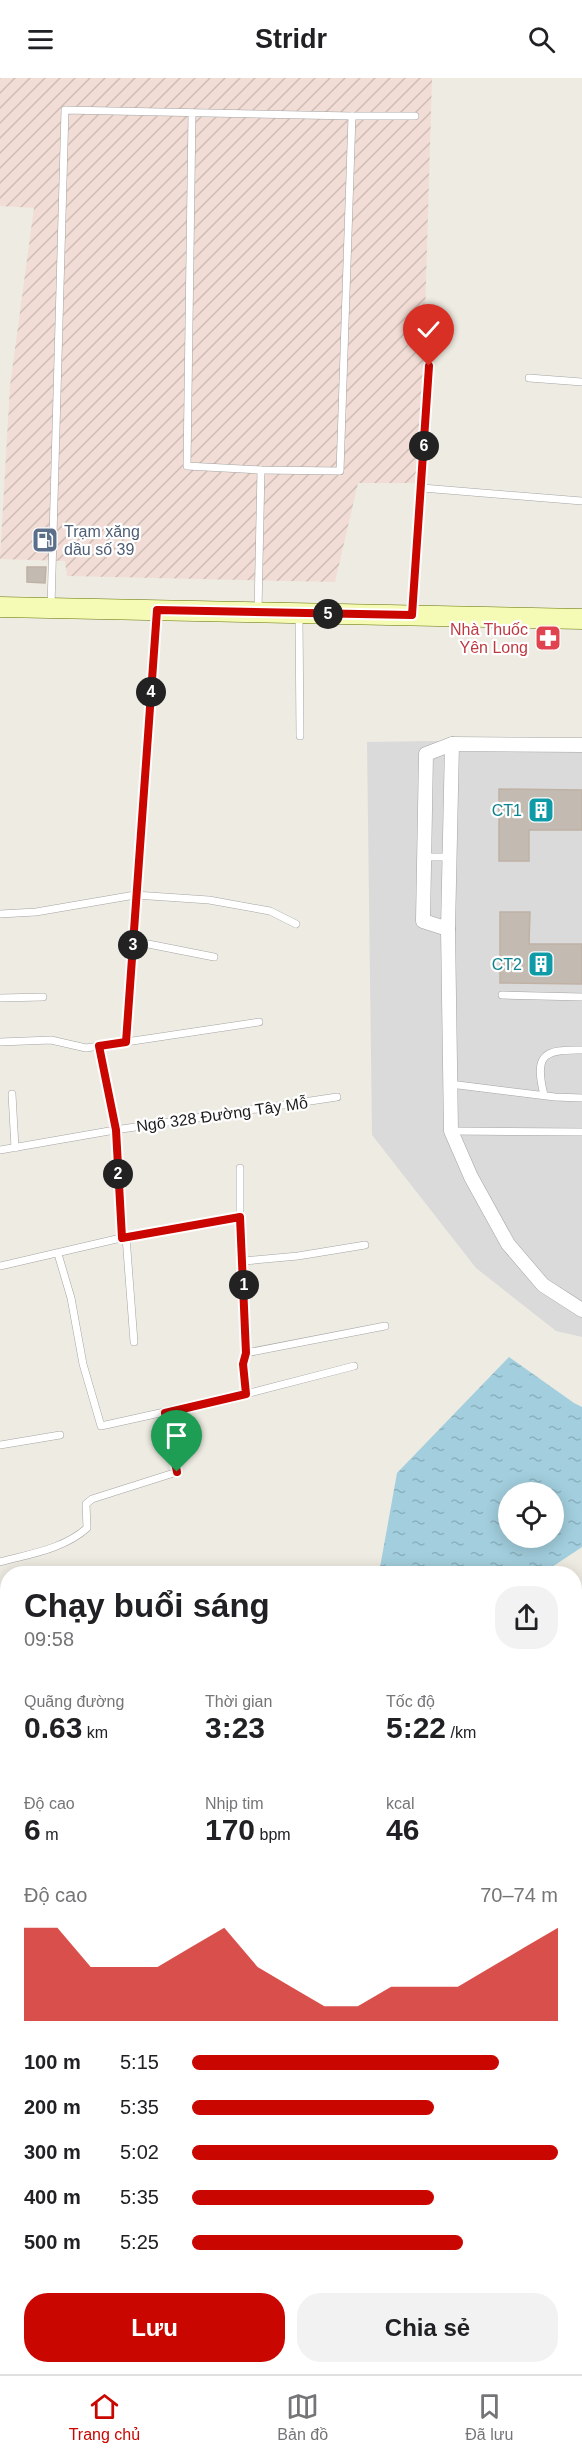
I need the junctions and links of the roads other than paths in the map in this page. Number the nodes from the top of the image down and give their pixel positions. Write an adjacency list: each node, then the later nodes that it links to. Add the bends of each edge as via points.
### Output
1 (192, 112): 2 (lane); 7 (lane, via 187,466); 11 (lane, via 66,110)
2 (352, 116): 3 (lane); 7 (lane, via 340,471)
3 (415, 116)
4 (429, 366): 8 (lane)
5 (529, 378): 6 (lane)
6 (582, 382)
7 (261, 470): 13 (lane)
8 (422, 488): 9 (lane); 15 (lane)
9 (582, 501)
10 (0, 607): 11 (main road)
11 (51, 607): 12 (main road)
12 (157, 610): 13 (main road); 22 (lane)
13 (258, 613): 14 (main road)
14 (299, 614): 15 (main road); 17 (lane)
15 (412, 615): 16 (main road)
16 (582, 619)
17 (300, 736)
18 (453, 744): 19 (street); 20 (street, via 426,754); 21 (street)
19 (582, 745)
20 (423, 857): 21 (lane); 25 (street, via 423,921)
21 (449, 857): 25 (street)
22 (135, 895): 23 (lane, via 36,912); 24 (lane, via 240,905 270,911); 26 (lane)
23 (0, 914)
24 (296, 924)
25 (448, 929): 37 (street)
26 (133, 941): 27 (lane); 34 (lane)
27 (214, 957)
28 (502, 995): 30 (lane)
29 (43, 997): 31 (lane)
30 (582, 997)
31 (0, 998)
32 (260, 1022): 34 (lane)
33 (0, 1042): 35 (lane, via 51,1040 86,1048)
34 (126, 1042): 35 (lane)
35 (99, 1046): 42 (lane)
36 (582, 1050): 39 (lane, via 549,1052 540,1065)
37 (450, 1084): 39 (lane); 43 (street)
38 (12, 1094): 45 (lane)
39 (544, 1095): 41 (lane)
40 (337, 1097): 42 (lane, Ngõ 328 Đường Tây Mỗ)
41 (582, 1098)
42 (116, 1130): 45 (lane, Ngõ 328 Đường Tây Mỗ); 49 (lane)
43 (451, 1131): 44 (lane); 54 (street, via 508,1244 543,1285)
44 (582, 1132)
45 (15, 1148): 46 (lane, Ngõ 328 Đường Tây Mỗ)
46 (0, 1150)
47 (240, 1168): 48 (lane)
48 (240, 1217): 49 (lane); 52 (lane)
49 (124, 1238): 51 (lane); 56 (lane)
50 (365, 1245): 52 (lane)
51 (58, 1254): 53 (lane); 60 (lane, via 101,1426)
52 (244, 1261): 57 (lane)
53 (0, 1266)
54 (582, 1310)
55 (385, 1326): 57 (lane)
56 (134, 1342)
57 (246, 1353): 59 (lane)
58 (354, 1366): 59 (lane)
59 (246, 1394): 60 (lane)
60 (165, 1413): 63 (lane, via 177,1472 92,1499 86,1504 87,1527 79,1535 65,1543)
61 (60, 1435): 62 (lane)
62 (0, 1445)
63 (0, 1562)

